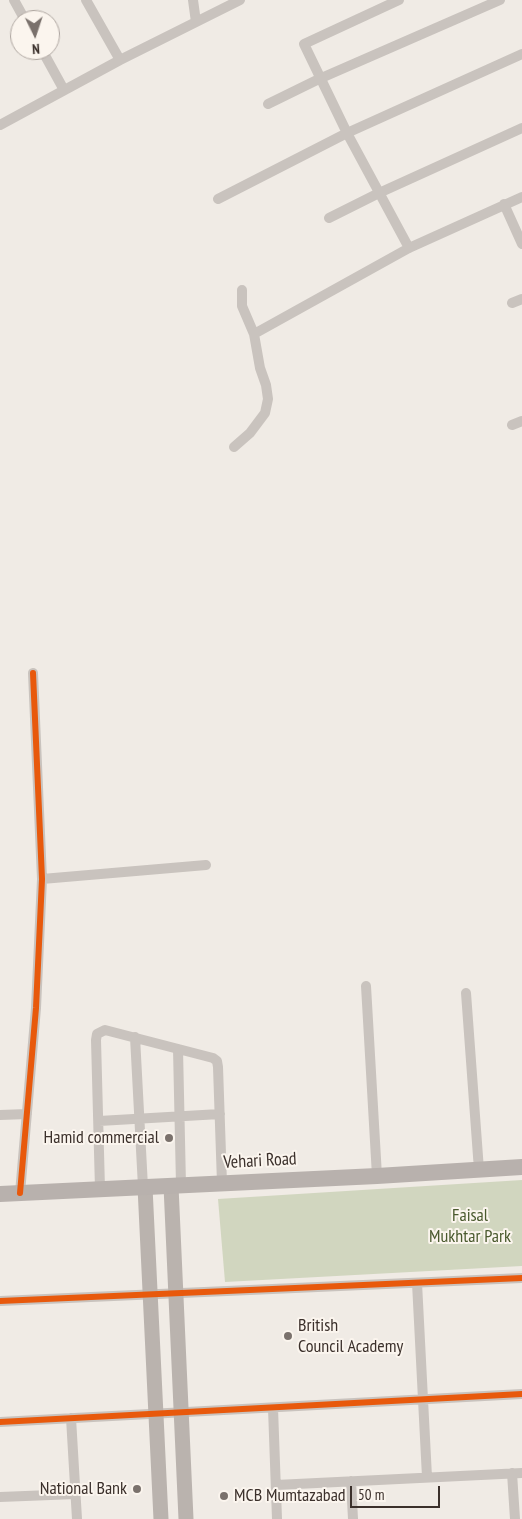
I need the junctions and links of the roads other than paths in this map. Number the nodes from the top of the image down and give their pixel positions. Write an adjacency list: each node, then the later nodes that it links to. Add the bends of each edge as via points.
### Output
1 (86, 0): 9 (street)
2 (193, 0): 6 (street)
3 (240, 0): 6 (street)
4 (399, 0): 10 (street, via 304,44)
5 (500, 0): 10 (street)
6 (196, 22): 9 (street)
7 (522, 54): 15 (street)
8 (48, 60): 11 (street)
9 (120, 60): 11 (street)
10 (319, 79): 12 (street); 15 (street)
11 (64, 90): 13 (street)
12 (268, 104)
13 (0, 125)
14 (522, 128): 16 (street)
15 (347, 133): 16 (street); 18 (street)
16 (378, 193): 20 (street); 22 (street)
17 (522, 196): 19 (street)
18 (218, 199)
19 (504, 204): 21 (street); 22 (street)
20 (329, 218)
21 (522, 244)
22 (409, 248): 24 (street)
23 (242, 290): 24 (street, via 242,306)
24 (254, 334): 25 (street, via 268,399 265,413)
25 (234, 447)
26 (33, 673): 28 (street)
27 (206, 865): 28 (street)
28 (42, 879): 33 (street)
29 (366, 986): 41 (street)
30 (466, 993): 40 (street)
31 (135, 1037): 32 (street); 37 (street); 38 (street, via 105,1030 98,1034)
32 (178, 1049): 34 (street, via 217,1061); 36 (street)
33 (27, 1114): 35 (street); 46 (street)
34 (220, 1114): 36 (street); 42 (street)
35 (0, 1115)
36 (180, 1116): 37 (street); 43 (street)
37 (139, 1118): 38 (street); 44 (street)
38 (99, 1120): 45 (street)
39 (522, 1167): 40 (main road, Vehari Road)
40 (479, 1170): 41 (main road, Vehari Road)
41 (378, 1176): 42 (main road, Vehari Road)
42 (222, 1183): 43 (main road, Vehari Road)
43 (176, 1185): 44 (main road, Vehari Road); 50 (street)
44 (144, 1187): 45 (main road, Vehari Road); 51 (street)
45 (100, 1189): 46 (main road, Vehari Road)
46 (20, 1193): 47 (main road, Vehari Road)
47 (0, 1194)
48 (522, 1278): 49 (street)
49 (417, 1283): 50 (street); 54 (street)
50 (176, 1293): 51 (street); 56 (street)
51 (150, 1294): 52 (street); 57 (street)
52 (0, 1301)
53 (522, 1394): 54 (street)
54 (423, 1400): 55 (street); 61 (street)
55 (273, 1408): 56 (street); 63 (street)
56 (181, 1412): 57 (street); 68 (street)
57 (155, 1413): 58 (street); 67 (street)
58 (71, 1418): 59 (street); 64 (street)
59 (0, 1422)
60 (517, 1473): 61 (street); 71 (street)
61 (427, 1477): 62 (street)
62 (352, 1481): 63 (street); 70 (street)
63 (276, 1485): 69 (street)
64 (76, 1494): 65 (street); 66 (street)
65 (0, 1497)
66 (77, 1519)
67 (161, 1519)
68 (186, 1519)
69 (277, 1519)
70 (353, 1519)
71 (514, 1519)

